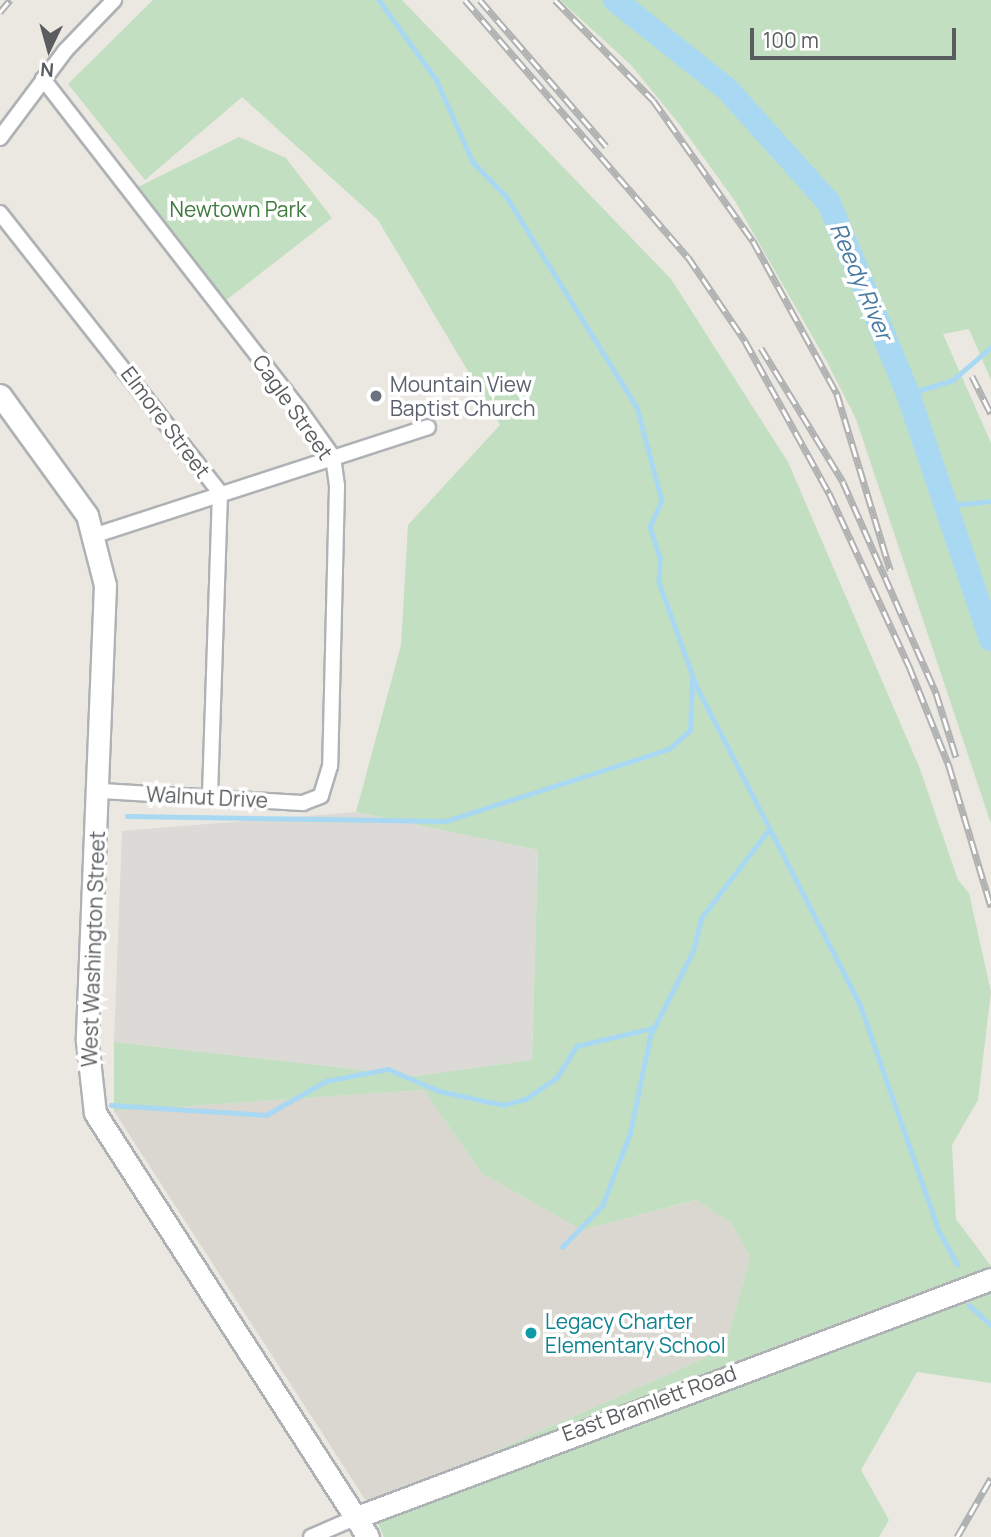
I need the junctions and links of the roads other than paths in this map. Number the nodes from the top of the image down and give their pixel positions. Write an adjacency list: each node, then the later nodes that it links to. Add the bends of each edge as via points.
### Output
1 (114, 0): 2 (street)
2 (43, 79): 3 (street); 7 (street, Cagle Street)
3 (0, 138)
4 (0, 213): 8 (street, Elmore Street)
5 (0, 395): 9 (street, West Washington Street)
6 (428, 427): 7 (street)
7 (333, 457): 8 (street); 12 (street, Cagle Street, via 338,528 330,766 327,788)
8 (220, 494): 9 (street); 11 (street, Elmore Street)
9 (96, 535): 10 (street, West Washington Street, via 107,621)
10 (100, 791): 11 (street, Walnut Drive); 14 (street, West Washington Street, via 87,1041 95,1113)
11 (210, 798): 12 (street, Walnut Drive)
12 (313, 800)
13 (991, 1279): 14 (street, East Bramlett Road)
14 (357, 1517): 15 (street, East Bramlett Road); 16 (street, West Washington Street)
15 (312, 1537)
16 (369, 1537)

